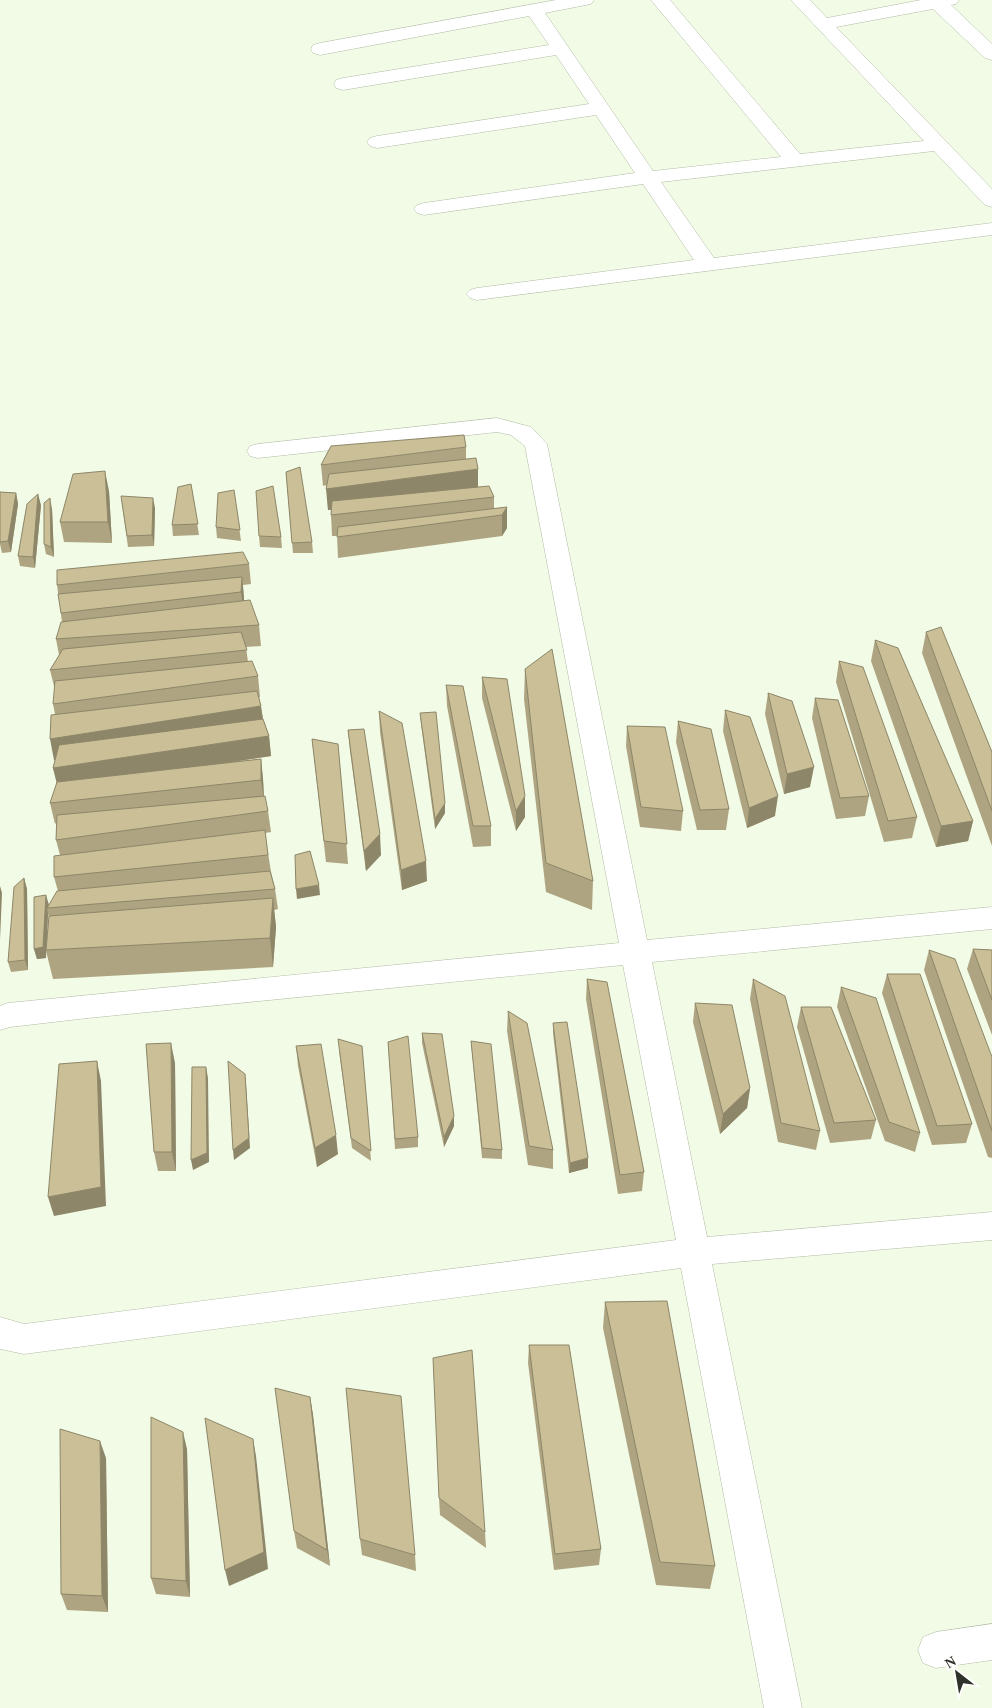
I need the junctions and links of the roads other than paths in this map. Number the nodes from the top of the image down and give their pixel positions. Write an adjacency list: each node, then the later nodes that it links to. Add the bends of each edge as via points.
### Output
1 (586, 0): 5 (street)
2 (660, 0): 14 (street)
3 (800, 0): 6 (street)
4 (943, 1): 6 (street); 9 (street)
5 (534, 10): 7 (street); 8 (street)
6 (823, 24): 13 (street)
7 (320, 49)
8 (561, 49): 10 (street); 11 (street)
9 (992, 54)
10 (343, 84)
11 (601, 108): 12 (street); 15 (street)
12 (377, 142)
13 (939, 145): 14 (street); 16 (street)
14 (795, 161): 15 (street)
15 (648, 177): 17 (street); 19 (street)
16 (992, 201)
17 (424, 209)
18 (992, 229): 19 (street)
19 (708, 265): 20 (street)
20 (477, 294)
21 (258, 451): 23 (street, via 497,425 528,434 536,444)
22 (992, 918): 23 (street)
23 (636, 952): 24 (street, via 88,1006); 26 (street)
24 (0, 1018)
25 (992, 1226): 26 (street)
26 (695, 1252): 27 (street, via 24,1338 5,1336); 30 (street)
27 (0, 1332)
28 (992, 1642): 29 (street)
29 (936, 1650)
30 (783, 1708)

